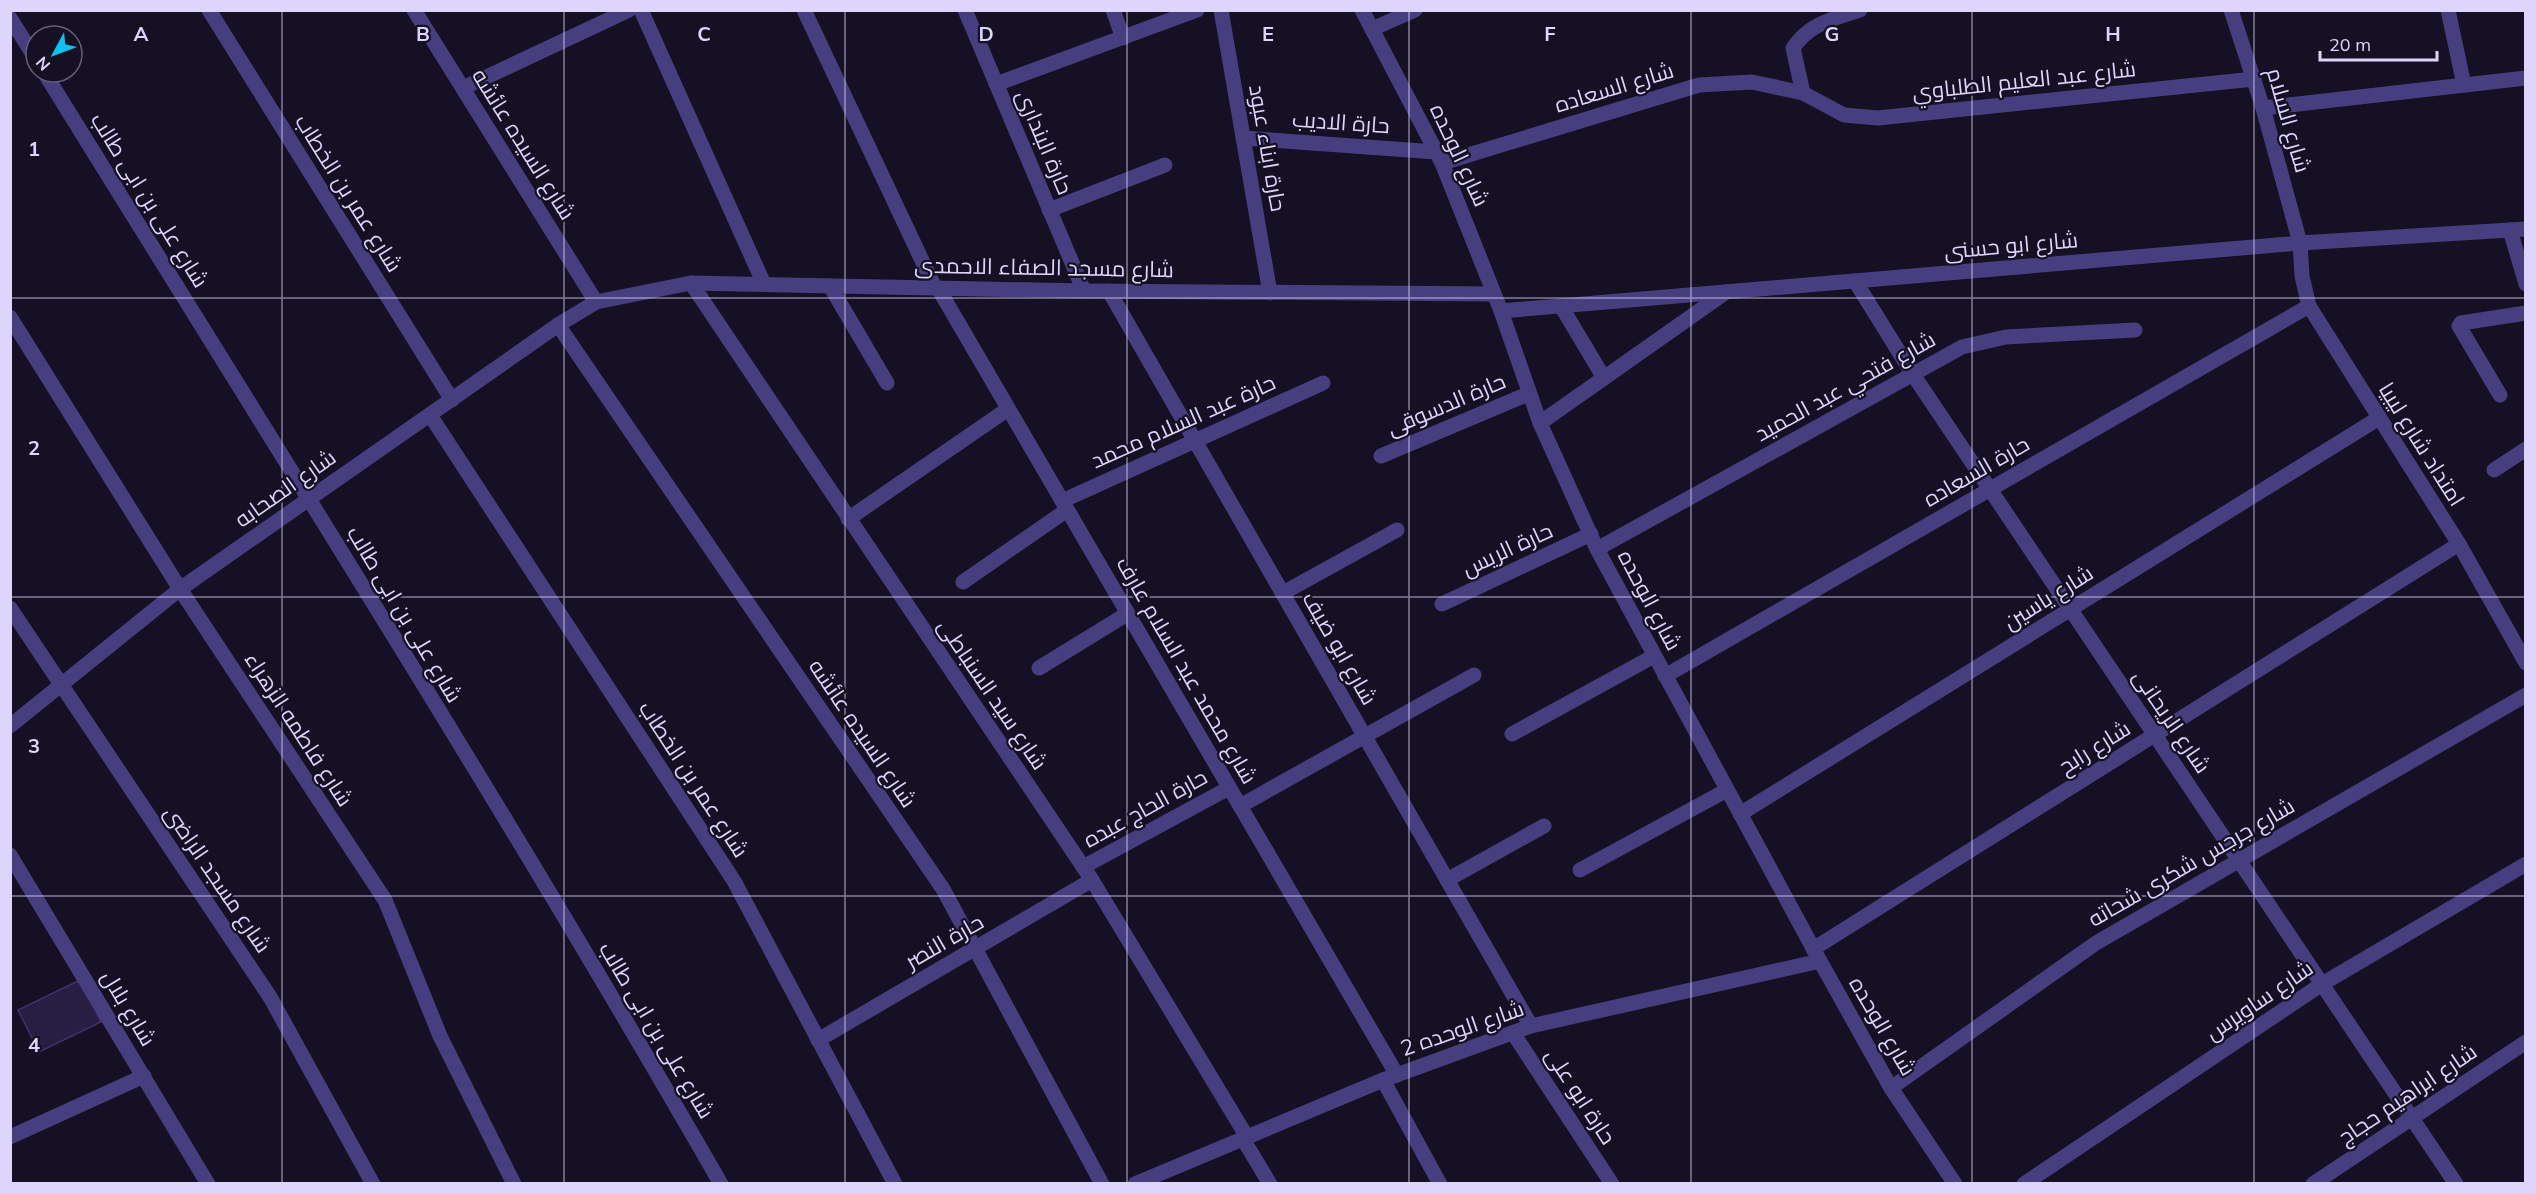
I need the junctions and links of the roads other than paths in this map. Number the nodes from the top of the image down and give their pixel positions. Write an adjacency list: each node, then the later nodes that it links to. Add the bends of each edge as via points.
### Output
1 (209, 10): 58 (street, شارع عمر بن الخطاب)
2 (414, 10): 24 (street, شارع السيده عائشه)
3 (629, 10): 24 (street)
4 (641, 10): 35 (street)
5 (804, 10): 38 (street, شارع محمد عبد السلام عارف)
6 (965, 10): 22 (street, حارة البندارى)
7 (1113, 10): 17 (street)
8 (1197, 10): 17 (street)
9 (1221, 10): 27 (street, حارة ابناء عبود)
10 (1362, 10): 16 (street, شارع الوحده)
11 (1415, 10): 16 (street)
12 (1860, 10): 25 (street, via 1802,34 1793,48)
13 (2231, 10): 20 (street, شارع السلام)
14 (2448, 10): 23 (street)
15 (10, 18): 18 (street)
16 (1372, 29): 28 (street, شارع الوحده)
17 (1123, 38): 22 (street)
18 (24, 40)
19 (2526, 78): 23 (street)
20 (2254, 79): 25 (street, شارع عبد العليم الطلباوي, via 1878,118 1844,115); 26 (street, شارع السلام)
21 (51, 84): 68 (street, شارع على بن ابى طالب)
22 (996, 84): 30 (street, حارة البندارى)
23 (2464, 85): 26 (street)
24 (463, 88): 44 (street, شارع السيده عائشه)
25 (1803, 93): 28 (street, شارع السعاده, via 1752,82 1699,85)
26 (2263, 108): 32 (street, شارع السلام)
27 (1243, 138): 28 (street, حارة الاديب); 42 (street, حارة ابناء عبود)
28 (1439, 157): 43 (street, شارع الوحده)
29 (1165, 165): 30 (street)
30 (1049, 210): 39 (street, حارة البندارى)
31 (2518, 229): 32 (street, شارع ابو حسنى); 36 (street)
32 (2300, 243): 33 (street, شارع ابو حسنى); 46 (street, امتداد شارع ليبيا)
33 (1855, 281): 41 (street, شارع ابو حسنى); 52 (street, شارع الريحانى)
34 (690, 283): 35 (street, شارع مسجد الصفاء الاحمدى); 44 (street, شارع مسجد الصفاء الاحمدى); 70 (street, شارع سيد السنباطى)
35 (764, 284): 37 (street, شارع مسجد الصفاء الاحمدى)
36 (2526, 284)
37 (830, 286): 38 (street, شارع مسجد الصفاء الاحمدى); 55 (street)
38 (937, 288): 39 (street, شارع مسجد الصفاء الاحمدى); 59 (street, شارع محمد عبد السلام عارف)
39 (1083, 291): 40 (street, شارع مسجد الصفاء الاحمدى)
40 (1109, 291): 42 (street, شارع مسجد الصفاء الاحمدى); 63 (street, شارع ابو ضيف)
41 (1726, 292): 45 (street, شارع ابو حسنى); 53 (street)
42 (1270, 293): 43 (street, شارع مسجد الصفاء الاحمدى)
43 (1494, 294): 47 (street, شارع الوحده)
44 (596, 303): 50 (street, شارع الصحابه)
45 (1561, 306): 47 (street, شارع ابو حسنى); 53 (street)
46 (2309, 306): 61 (street, امتداد شارع ليبيا); 67 (street, حارة السعاده)
47 (1501, 311): 56 (street, شارع الوحده)
48 (2526, 313): 57 (street, via 2459,326)
49 (10, 317): 76 (street, شارع فاطمه الزهراء)
50 (558, 325): 58 (street, شارع الصحابه); 104 (street, شارع السيده عائشه, via 943,889)
51 (2135, 330): 52 (street, شارع فتحي عبد الحميد, via 2006,337 1962,347)
52 (1912, 373): 67 (street, شارع الريحانى); 74 (street, شارع فتحي عبد الحميد)
53 (1604, 378): 62 (street)
54 (1323, 382): 63 (street, حارة عبد السلام محمد)
55 (887, 383)
56 (1528, 394): 62 (street, شارع الوحده); 65 (street, حارة الدسوقى)
57 (2500, 395)
58 (452, 400): 60 (street, شارع الصحابه)
59 (1008, 409): 69 (street, شارع محمد عبد السلام عارف); 70 (street)
60 (430, 415): 68 (street, شارع الصحابه); 109 (street, شارع عمر بن الخطاب, via 734,881)
61 (2379, 418): 73 (street, امتداد شارع ليبيا); 80 (street, شارع ياسين)
62 (1540, 423): 72 (street, شارع الوحده)
63 (1195, 440): 69 (street, حارة عبد السلام محمد); 77 (street, شارع ابو ضيف)
64 (2526, 449): 66 (street)
65 (1381, 456)
66 (2494, 470)
67 (1990, 489): 80 (street, شارع الريحانى); 86 (street, حارة السعاده)
68 (309, 499): 76 (street, شارع الصحابه); 120 (street, شارع على بن ابى طالب, via 642,1046)
69 (1064, 505): 75 (street, حارة عبد السلام محمد); 81 (street, شارع محمد عبد السلام عارف)
70 (848, 519): 102 (street, شارع سيد السنباطى)
71 (1397, 530): 77 (street)
72 (1591, 534): 74 (street, شارع الوحده); 78 (street, حارة الريس)
73 (2459, 544): 83 (street, امتداد شارع ليبيا); 91 (street, شارع رابح)
74 (1597, 549): 82 (street, شارع الوحده)
75 (963, 582)
76 (180, 589): 87 (street, شارع الصحابه); 119 (street, شارع فاطمه الزهراء, via 385,900 440,1036)
77 (1282, 593): 92 (street, شارع ابو ضيف)
78 (1442, 604)
79 (10, 608): 87 (street, شارع مسجد الراضى)
80 (2071, 610): 91 (street, شارع الريحانى); 96 (street, شارع ياسين)
81 (1127, 614): 84 (street); 93 (street, شارع محمد عبد السلام عارف)
82 (1654, 656): 86 (street, شارع الوحده); 90 (street)
83 (2526, 663)
84 (1039, 668)
85 (1474, 675): 92 (street)
86 (1665, 676): 94 (street, شارع الوحده)
87 (60, 684): 89 (street, شارع الصحابه); 118 (street, شارع مسجد الراضى, via 270,997)
88 (2526, 695): 99 (street, شارع جرجس شكرى شحاته)
89 (10, 726)
90 (1512, 734)
91 (2155, 735): 99 (street, شارع الريحانى); 105 (street, شارع رابح)
92 (1365, 736): 95 (street); 103 (street, شارع ابو ضيف)
93 (1229, 788): 95 (street, شارع محمد عبد السلام عارف); 102 (street, حارة الحاج عبده)
94 (1727, 790): 96 (street, شارع الوحده); 101 (street)
95 (1240, 806): 112 (street, شارع محمد عبد السلام عارف)
96 (1740, 814): 105 (street, شارع الوحده)
97 (1544, 826): 103 (street)
98 (10, 855): 111 (street, شارع بلال)
99 (2239, 860): 106 (street, شارع الريحانى); 113 (street, شارع جرجس شكرى شحاته, via 2087,950)
100 (2526, 864): 106 (street, شارع ساويرس)
101 (1580, 870)
102 (1088, 874): 104 (street, حارة النصر); 116 (street, شارع سيد السنباطى)
103 (1447, 880): 107 (street, شارع ابو ضيف)
104 (975, 948): 109 (street, حارة النصر); 122 (street, شارع السيده عائشه)
105 (1817, 955): 107 (street, شارع الوحده 2); 113 (street, شارع الوحده)
106 (2322, 984): 114 (street, شارع الريحانى); 128 (street, شارع ساويرس)
107 (1531, 1026): 108 (street, شارع الوحده 2)
108 (1513, 1033): 112 (street, شارع الوحده 2); 126 (street, حارة ابو على)
109 (818, 1040): 121 (street, شارع عمر بن الخطاب)
110 (2526, 1042): 114 (street, شارع ابراهيم حجاج)
111 (144, 1076): 115 (street); 117 (street, شارع بلال)
112 (1390, 1077): 116 (street, شارع الوحده 2); 125 (street, شارع محمد عبد السلام عارف)
113 (1892, 1088): 127 (street, شارع الوحده)
114 (2412, 1118): 129 (street, شارع ابراهيم حجاج); 130 (street, شارع الريحانى)
115 (10, 1137)
116 (1245, 1138): 123 (street, شارع الوحده 2); 124 (street, شارع سيد السنباطى)
117 (208, 1184)
118 (374, 1184)
119 (514, 1184)
120 (721, 1184)
121 (895, 1184)
122 (1102, 1184)
123 (1135, 1184)
124 (1270, 1184)
125 (1440, 1184)
126 (1612, 1184)
127 (1955, 1184)
128 (2024, 1184)
129 (2313, 1184)
130 (2456, 1184)

